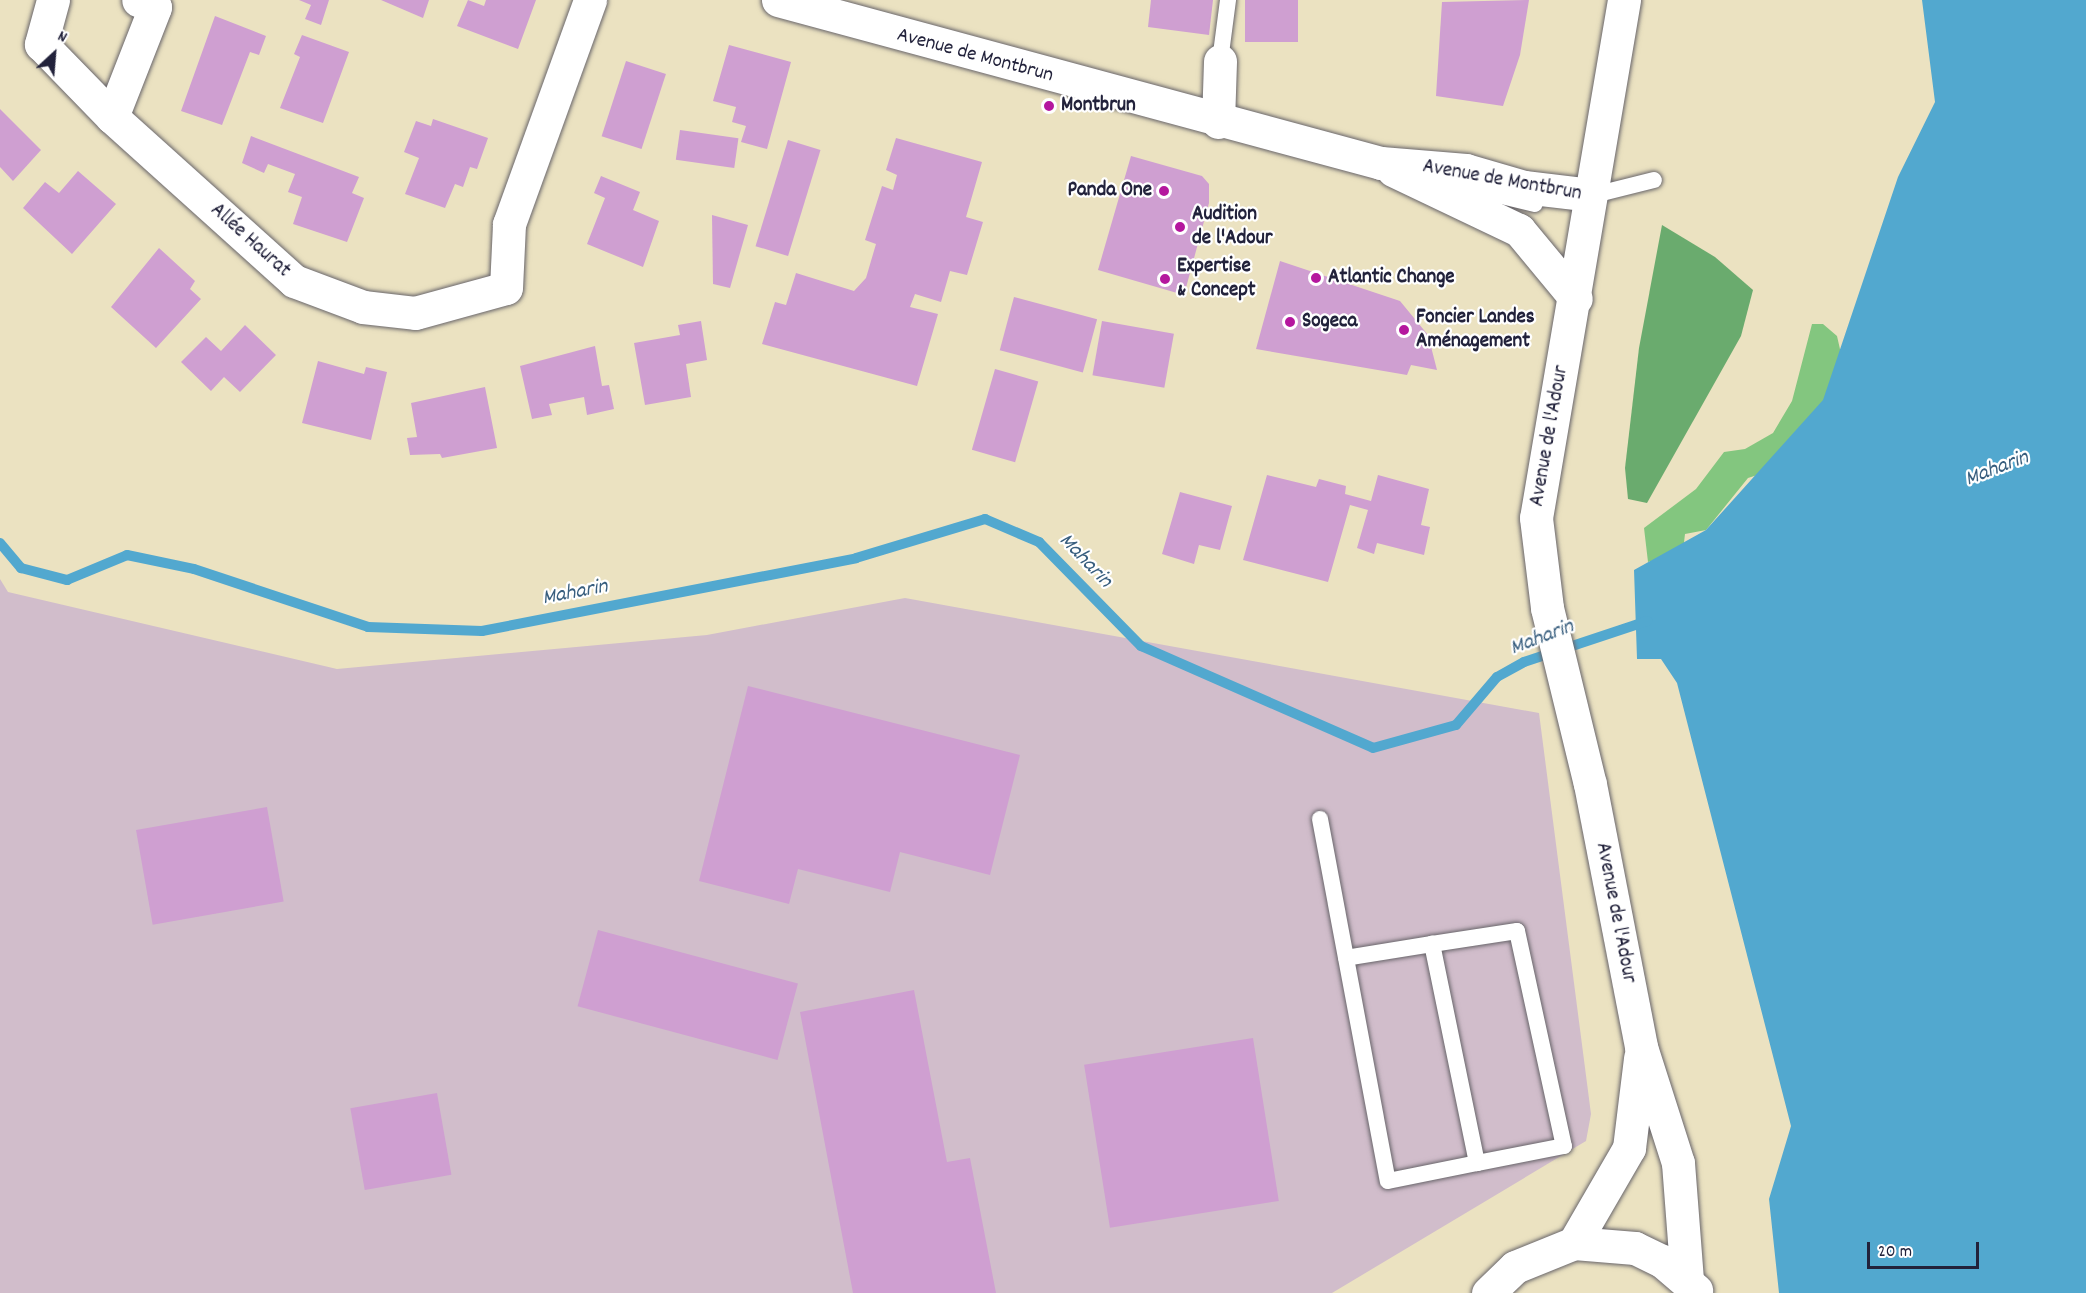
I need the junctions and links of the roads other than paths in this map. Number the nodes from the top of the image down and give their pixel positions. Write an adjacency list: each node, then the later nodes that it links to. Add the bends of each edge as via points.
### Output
1 (53, 0): 8 (street, Allée Haurat, via 41,44)
2 (590, 0): 8 (street, Allée Haurat, via 509,224 506,288 415,313 363,307 294,281)
3 (778, 0): 9 (street, Avenue de Montbrun)
4 (1227, 0): 7 (lane)
5 (1624, 0): 12 (street, Avenue de l'Adour)
6 (155, 2): 8 (street)
7 (1220, 61): 9 (street)
8 (112, 117)
9 (1218, 122): 10 (street, Avenue de Montbrun)
10 (1381, 163): 12 (street, Avenue de Montbrun, via 1466,170 1524,187); 13 (street, via 1519,230)
11 (1654, 180): 12 (lane)
12 (1591, 195): 13 (street, Avenue de l'Adour)
13 (1576, 298): 17 (street, Avenue de l'Adour, via 1536,518 1547,608)
14 (1320, 819): 16 (lane)
15 (1432, 944): 16 (lane); 18 (lane); 18 (lane, via 1517,931 1564,1146)
16 (1346, 958): 18 (lane, via 1388,1181)
17 (1641, 1047): 19 (street, Avenue de l'Adour, via 1629,1148); 20 (street, Avenue de l'Adour, via 1678,1163)
18 (1478, 1163)
19 (1575, 1243): 20 (street, via 1635,1248); 21 (street, via 1515,1267)
20 (1692, 1286)
21 (1488, 1293)

